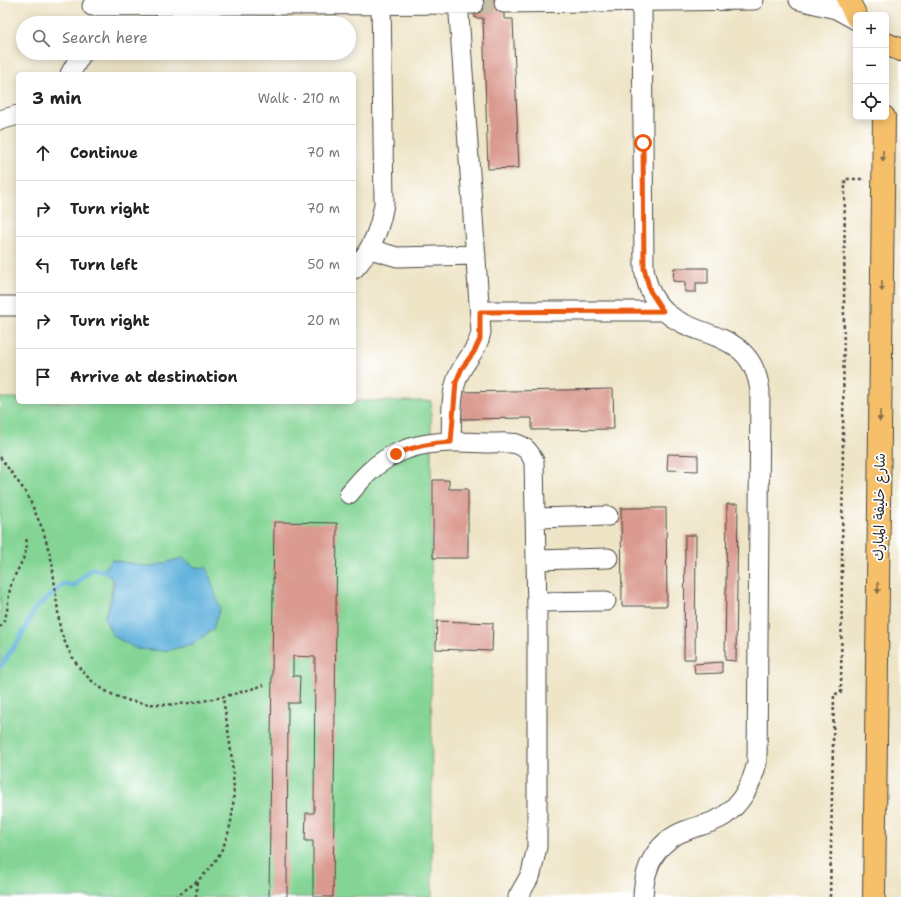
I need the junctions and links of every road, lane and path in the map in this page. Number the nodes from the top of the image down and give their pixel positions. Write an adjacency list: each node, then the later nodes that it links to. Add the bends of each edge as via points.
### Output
1 (721, 0): 2 (lane); 7 (lane)
2 (754, 0)
3 (799, 0): 12 (lane, via 836,9)
4 (848, 0): 11 (main road)
5 (381, 2): 8 (lane); 10 (lane); 21 (lane, via 384,204 377,234)
6 (551, 2): 7 (lane); 9 (lane)
7 (642, 2): 26 (lane, via 644,268 650,291)
8 (464, 3): 22 (lane)
9 (504, 3)
10 (91, 10)
11 (854, 12)
12 (853, 18)
13 (889, 45): 14 (main road)
14 (901, 50)
15 (78, 60): 16 (lane)
16 (71, 72)
17 (16, 116): 18 (lane)
18 (0, 120)
19 (884, 120): 20 (main road, شارع خليفة المبارك, one-way to 20)
20 (883, 180): 46 (path, via 845,179 841,693 834,694); 47 (main road, شارع خليفة المبارك, one-way to 47)
21 (370, 249): 22 (lane, via 397,257); 23 (lane)
22 (476, 255): 27 (lane)
23 (356, 266)
24 (0, 306): 25 (lane)
25 (16, 306)
26 (663, 311): 27 (lane); 45 (lane, via 684,325 718,336 737,346 751,362 759,381 758,750 749,786 734,807 714,822 679,834 659,849 647,870)
27 (480, 312): 28 (lane, via 480,339 456,382)
28 (451, 442): 30 (lane, via 431,443 396,454 370,471); 32 (lane, via 517,444 528,451 536,466)
29 (0, 456): 40 (path, via 37,513 48,545 60,629 69,652 84,673 104,690 131,701 158,706)
30 (349, 494)
31 (608, 516): 32 (lane)
32 (536, 518): 35 (lane)
33 (26, 537): 38 (path, via 26,554 14,577 8,613)
34 (608, 558): 35 (lane)
35 (536, 560): 37 (lane)
36 (606, 601): 37 (lane)
37 (537, 602): 44 (lane, via 537,847 531,874)
38 (0, 627)
39 (264, 685): 40 (path)
40 (223, 697): 41 (path, via 234,802 221,850)
41 (198, 881): 42 (path); 43 (path)
42 (175, 897)
43 (196, 897)
44 (518, 897)
45 (644, 897)
46 (830, 897)
47 (874, 897)

